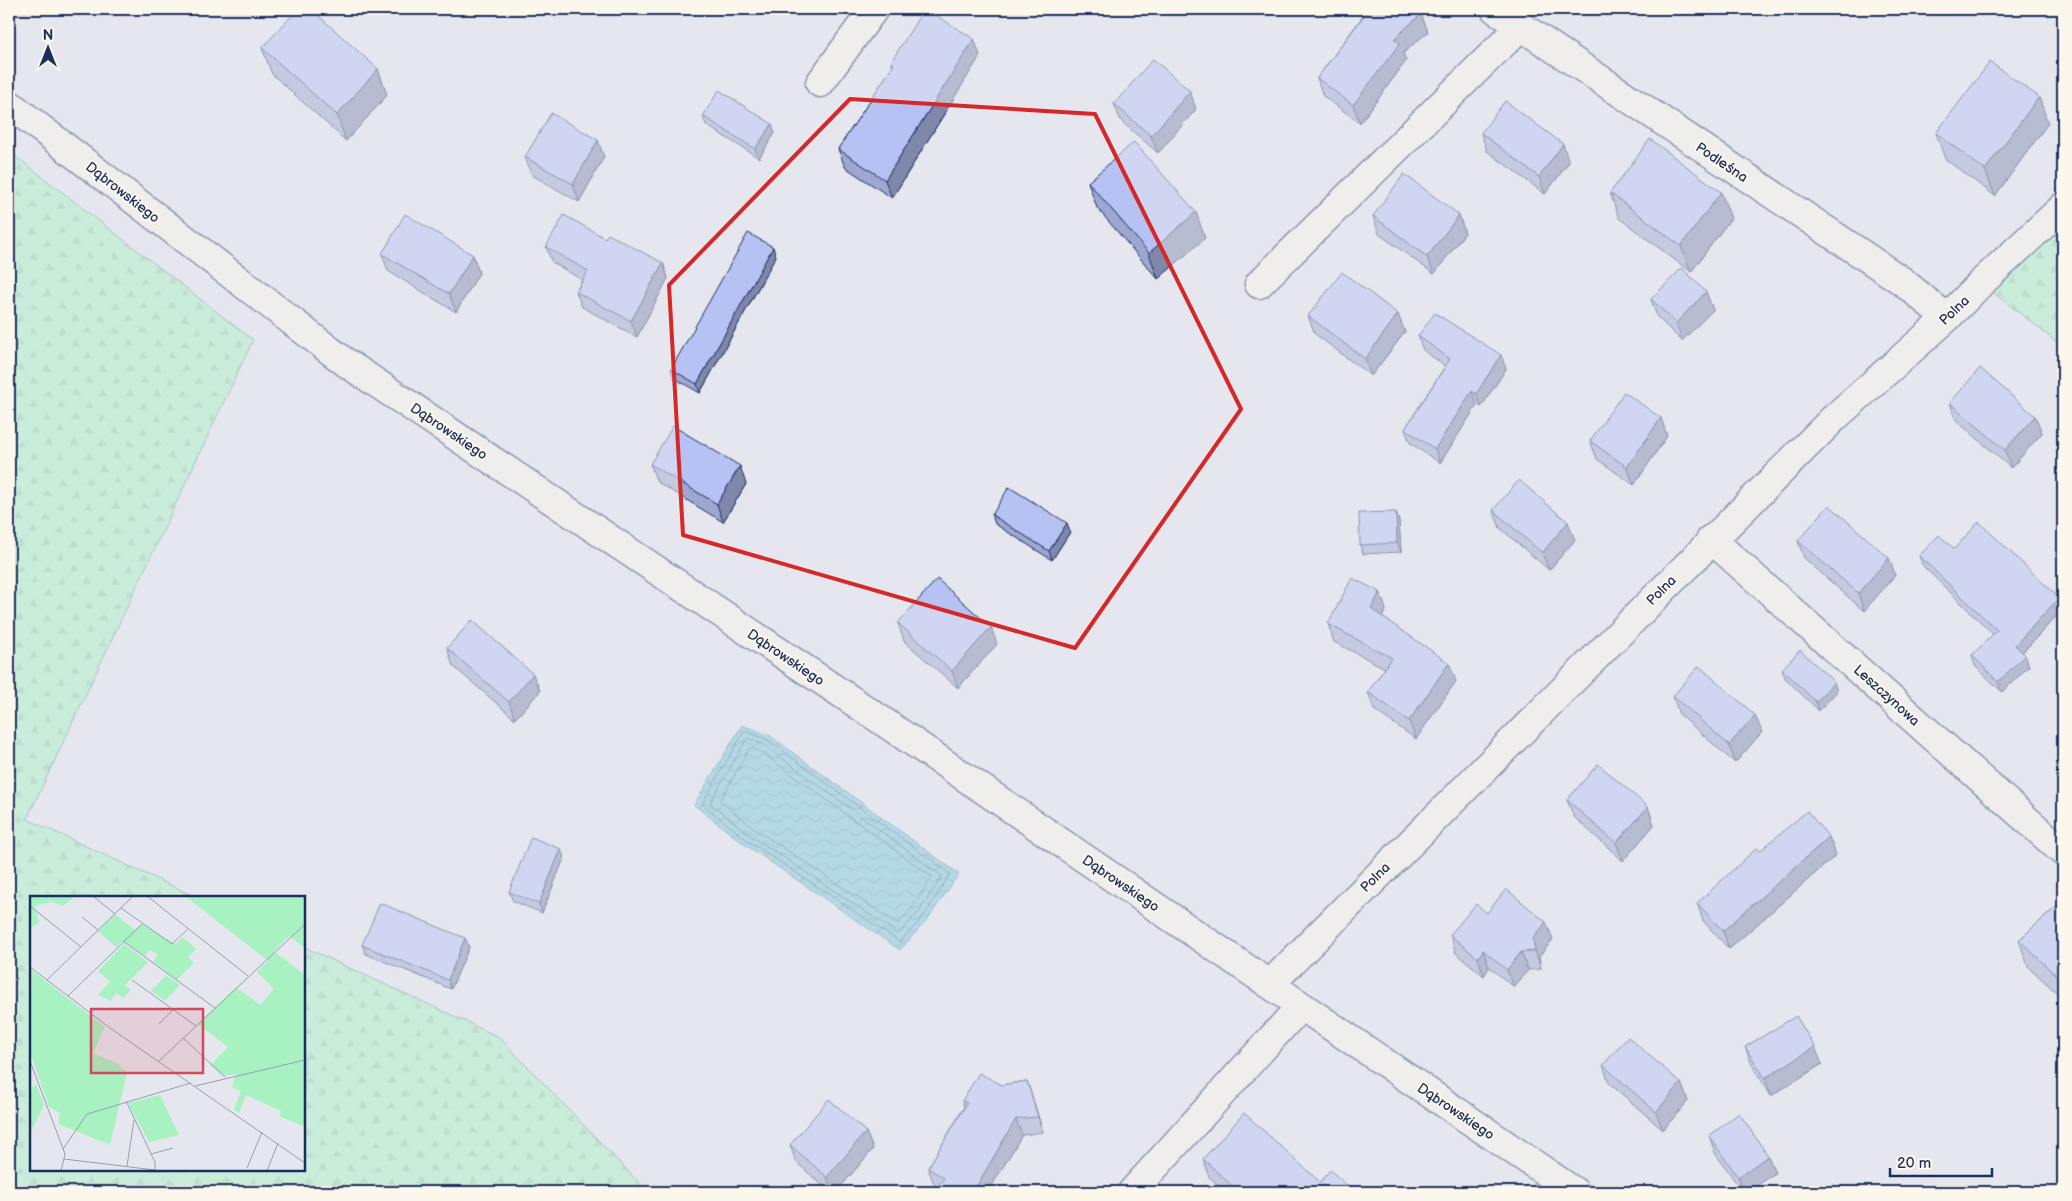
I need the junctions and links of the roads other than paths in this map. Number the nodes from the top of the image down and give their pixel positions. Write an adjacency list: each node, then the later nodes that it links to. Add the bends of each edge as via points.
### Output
1 (874, 9): 4 (street)
2 (1495, 9): 3 (street, Podleśna)
3 (1520, 27): 7 (street); 8 (street, Podleśna, via 1902,281)
4 (820, 83)
5 (9, 104): 11 (street, Dąbrowskiego, via 345,362)
6 (2063, 208): 8 (street, Polna)
7 (1258, 284)
8 (1947, 318): 9 (street, Polna, via 1833,419)
9 (1711, 539): 10 (street, Leszczynowa); 11 (street, Polna)
10 (2063, 852)
11 (1270, 984): 12 (street, Dąbrowskiego)
12 (1301, 1006): 13 (street); 14 (street, Dąbrowskiego)
13 (1132, 1192)
14 (1575, 1192)

